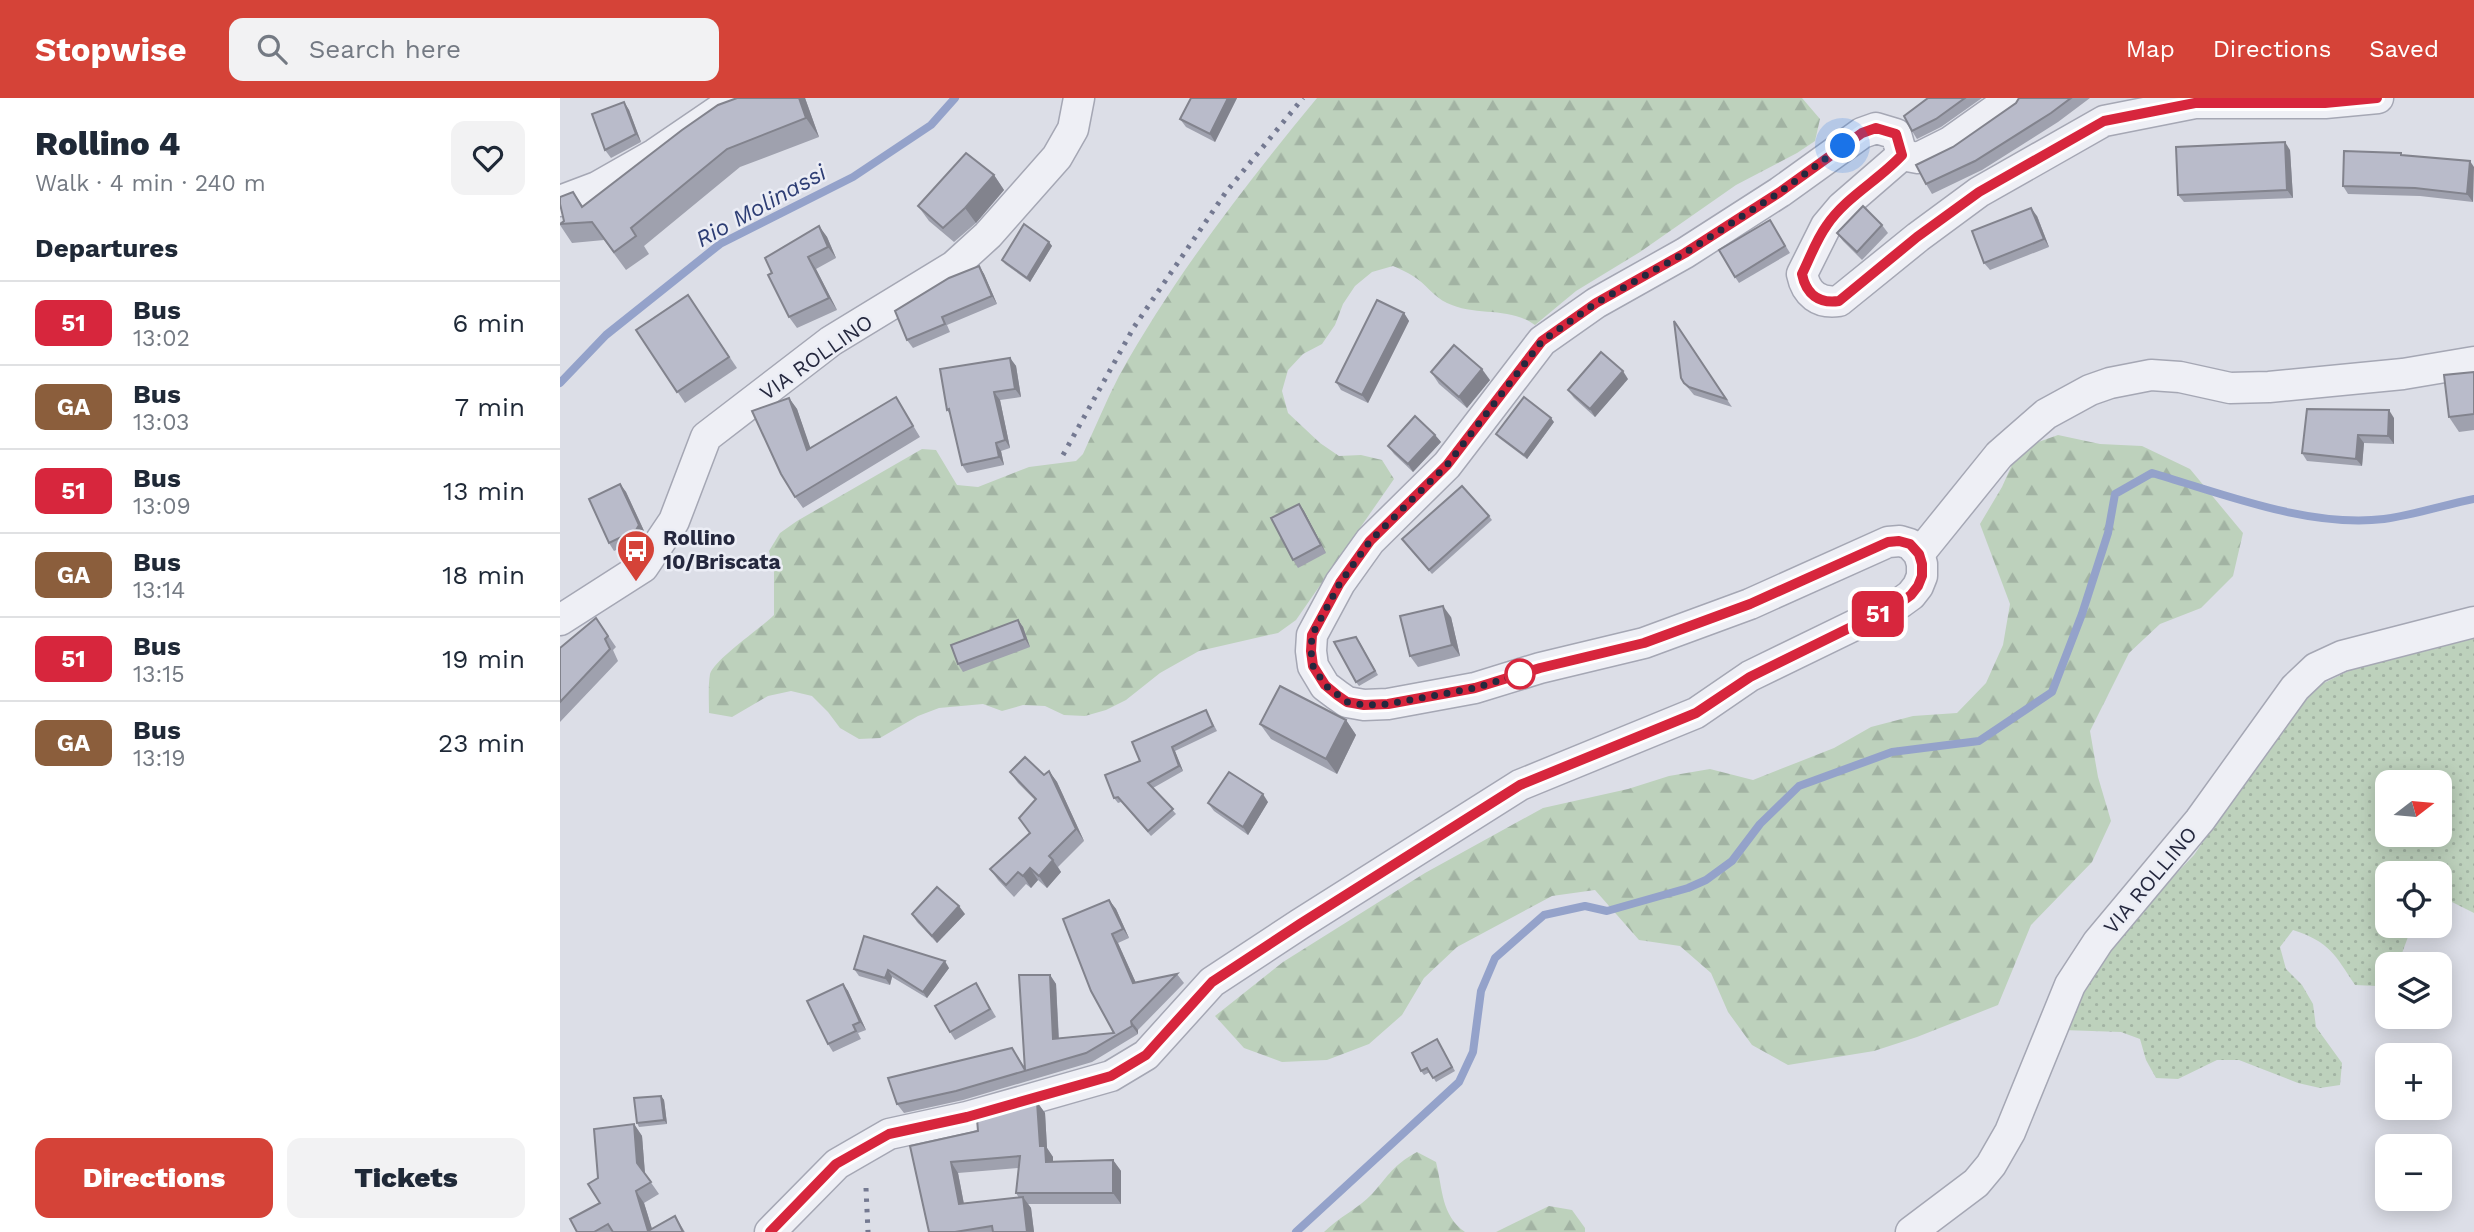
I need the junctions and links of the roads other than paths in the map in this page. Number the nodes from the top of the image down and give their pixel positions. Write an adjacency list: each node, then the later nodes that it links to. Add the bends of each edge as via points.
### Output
1 (737, 98): 7 (street, via 609,181)
2 (1079, 98): 10 (street, VIA ROLLINO, via 1073,129 1057,157 988,235 954,266 831,341 706,437 674,521 643,567)
3 (2012, 98): 6 (street, via 1939,148 1918,158)
4 (2378, 98): 5 (street, via 2325,103)
5 (2198, 101): 6 (street, via 2104,121 1979,192 1839,301 1814,297 1802,274 1826,226)
6 (1902, 155): 9 (street, via 1896,134 1876,128 1862,133 1780,192 1596,303 1542,341 1447,465 1370,541 1340,583 1312,635 1313,666 1337,695 1364,705 1475,688 1644,643 1750,604 1888,542 1910,544)
7 (560, 201)
8 (2474, 362): 9 (street, via 2269,387 2230,388 2151,375 2110,383 2046,414 1999,455)
9 (1919, 554): 12 (street, via 1922,576 1900,603 1750,677 1696,713 1520,785 1212,982 1146,1055 1123,1069 1040,1098 889,1134 836,1164)
10 (560, 620)
11 (2474, 622): 13 (street, VIA ROLLINO, via 2342,656 2316,668 2295,688 2200,820 2098,942 2070,985 2010,1132 1991,1165 1976,1183)
12 (770, 1232)
13 (1911, 1232)

